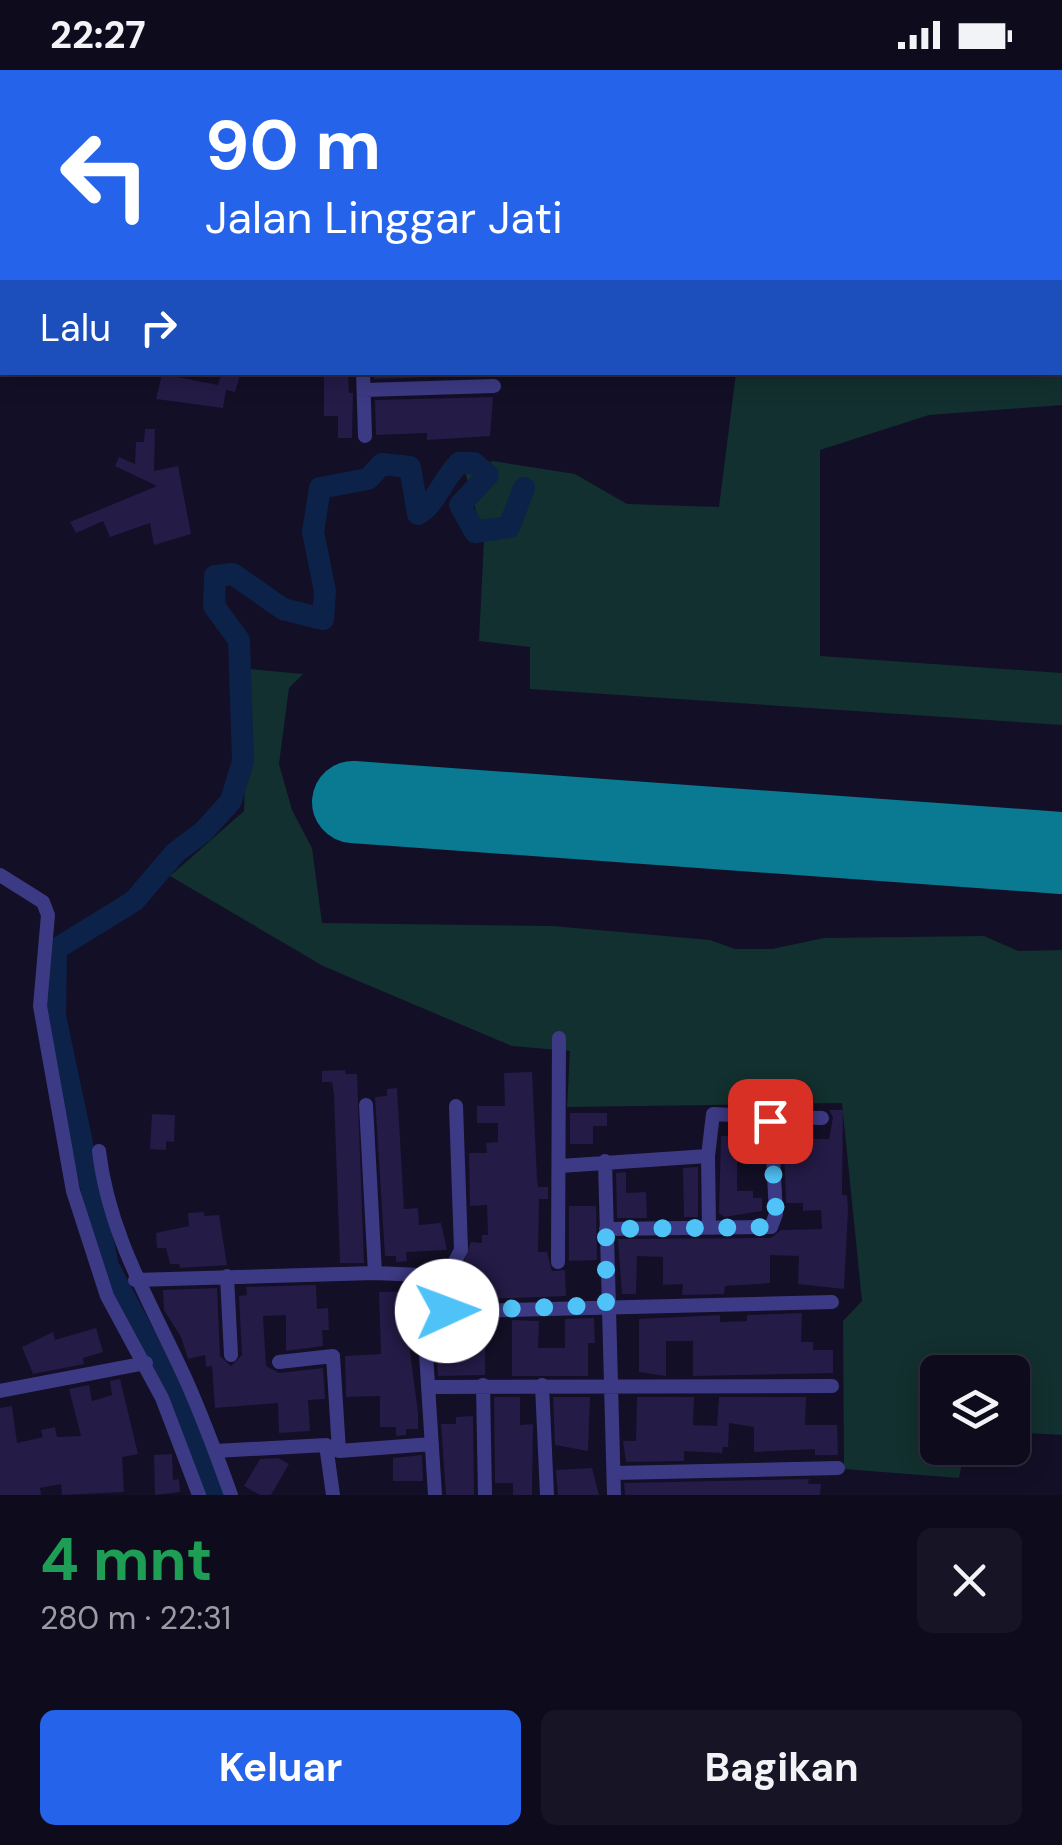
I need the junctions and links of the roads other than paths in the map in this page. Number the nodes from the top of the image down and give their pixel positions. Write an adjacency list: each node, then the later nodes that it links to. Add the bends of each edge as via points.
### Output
1 (363, 375): 3 (street)
2 (494, 386): 3 (street)
3 (364, 390): 4 (street)
4 (365, 436)
5 (0, 876): 27 (street, via 42,902 48,915 40,1006 74,1191 106,1296)
6 (559, 1038): 14 (street)
7 (366, 1104): 18 (street)
8 (456, 1106): 20 (street, via 461,1250 452,1265)
9 (771, 1117): 10 (street); 12 (street, via 714,1113); 15 (street, via 773,1224)
10 (822, 1118)
11 (99, 1151): 21 (street, via 108,1203)
12 (708, 1156): 13 (street); 15 (street)
13 (606, 1160): 14 (street); 16 (street)
14 (560, 1166): 17 (street)
15 (708, 1227): 16 (street)
16 (606, 1229): 23 (street)
17 (558, 1262)
18 (375, 1273): 19 (street); 20 (street)
19 (227, 1276): 21 (street); 25 (street)
20 (421, 1276): 24 (street)
21 (135, 1280): 36 (street)
22 (832, 1302): 23 (street)
23 (606, 1305): 24 (street); 28 (street)
24 (426, 1312): 32 (street)
25 (231, 1355)
26 (279, 1362): 35 (street, via 333,1356)
27 (146, 1363): 33 (street); 39 (street)
28 (608, 1384): 30 (street); 31 (street); 38 (street)
29 (483, 1385): 30 (street); 32 (street); 43 (street)
30 (542, 1385): 44 (street)
31 (832, 1386)
32 (428, 1387): 34 (street)
33 (0, 1391)
34 (432, 1444): 35 (street); 42 (street)
35 (332, 1448): 36 (street); 41 (street)
36 (215, 1451): 40 (street)
37 (838, 1468): 38 (street)
38 (614, 1473): 45 (street)
39 (199, 1495)
40 (231, 1495)
41 (332, 1495)
42 (435, 1495)
43 (486, 1495)
44 (547, 1495)
45 (614, 1495)

